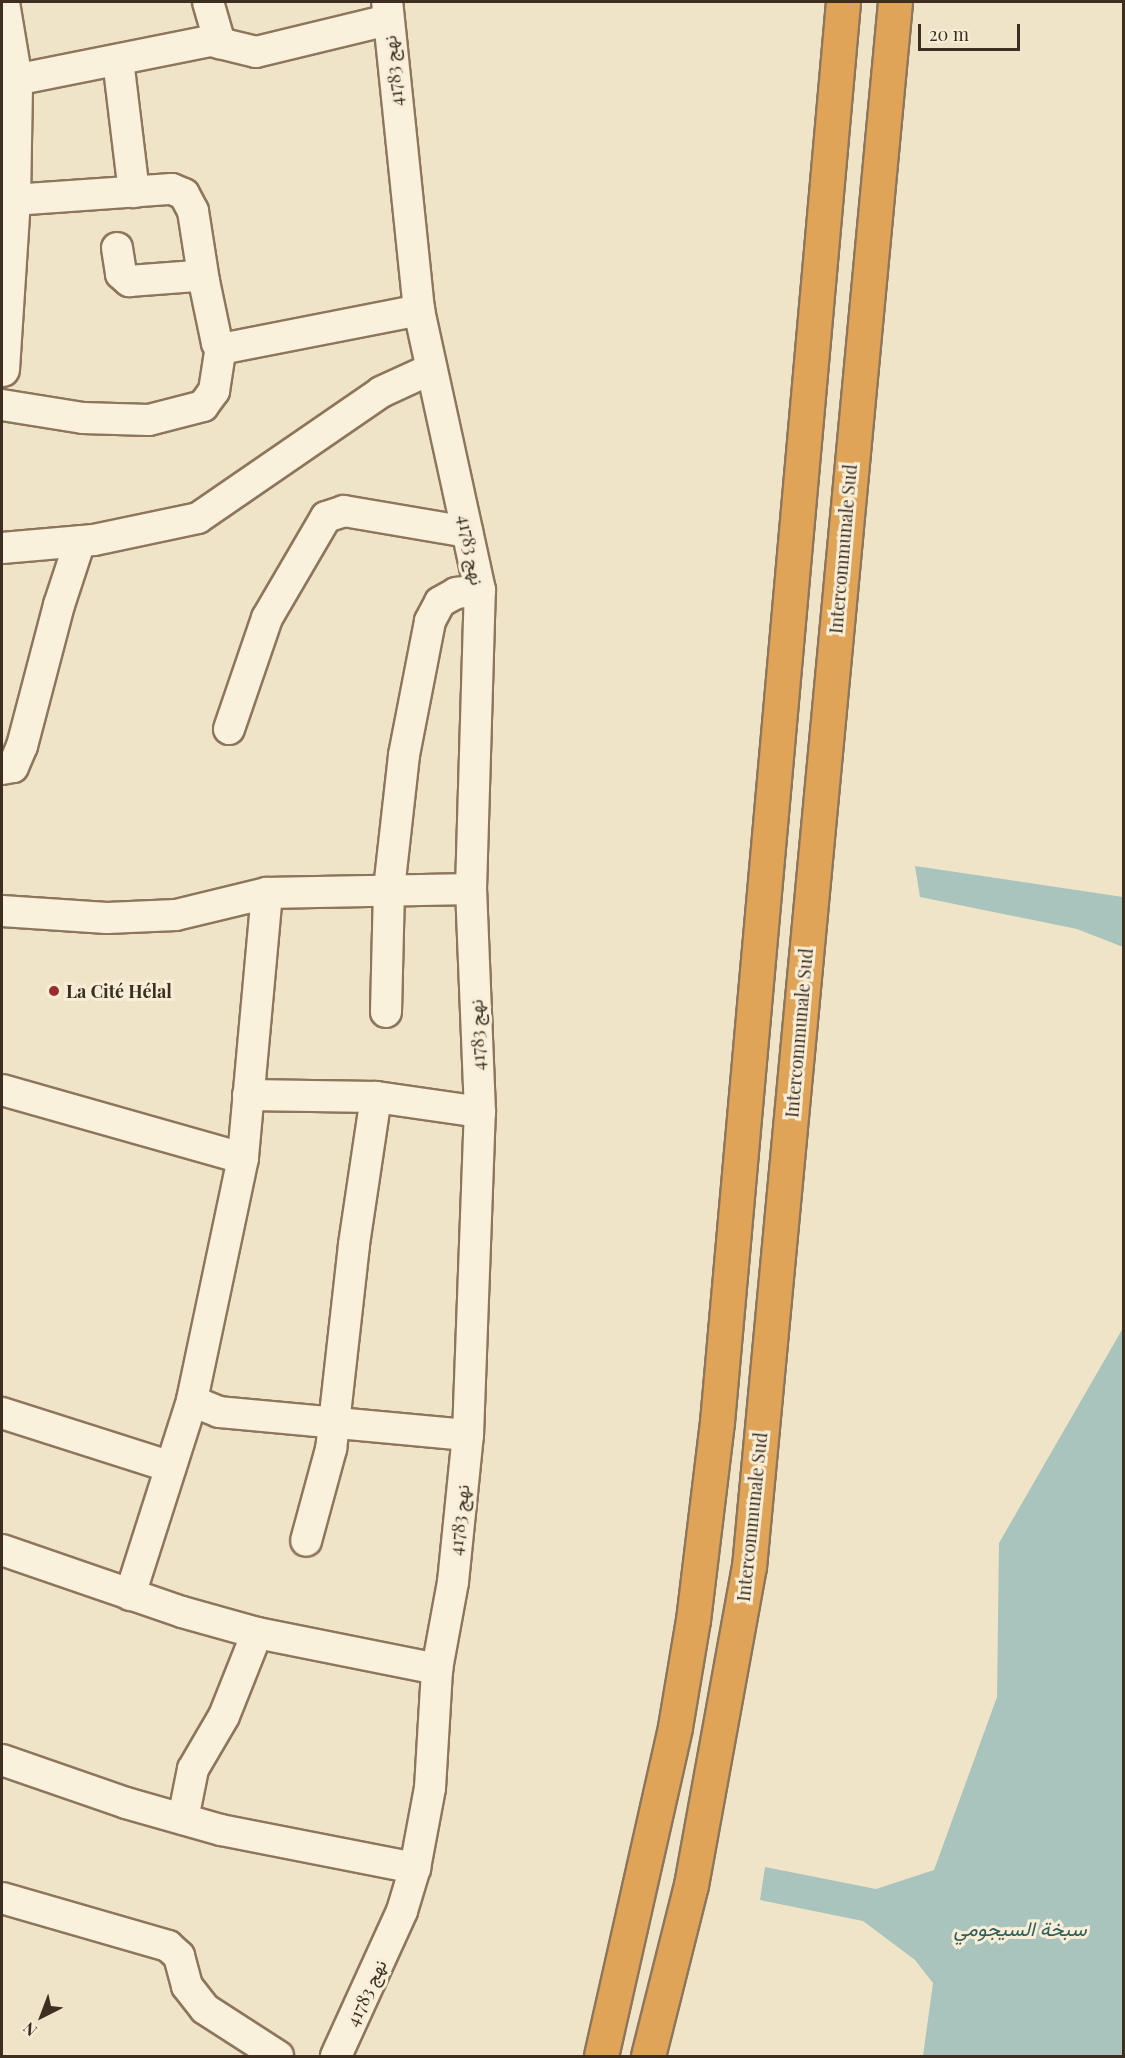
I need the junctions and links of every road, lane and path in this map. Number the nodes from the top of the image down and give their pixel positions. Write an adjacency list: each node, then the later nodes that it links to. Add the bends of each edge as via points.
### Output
1 (2, 2): 8 (street)
2 (208, 2): 6 (street)
3 (843, 2): 51 (highway, via 717,1422 693,1620 675,1727)
4 (895, 2): 52 (highway, Intercommunale Sud, via 749,1567 691,1885)
5 (388, 11): 6 (street, via 256,52); 13 (street, نهج 41783)
6 (220, 43): 7 (street)
7 (118, 60): 8 (street); 9 (street)
8 (9, 63): 10 (street)
9 (134, 192): 10 (street); 12 (street, via 172,189 184,194 193,211)
10 (13, 200): 15 (street)
11 (117, 248): 12 (street, via 121,274 129,281 196,276)
12 (204, 281): 14 (street, via 217,343)
13 (419, 310): 14 (street, via 276,340); 17 (street, نهج 41783)
14 (221, 346): 18 (street, via 214,391 203,406 149,420 83,418)
15 (2, 359): 16 (street)
16 (2, 369)
17 (429, 370): 19 (street, نهج 41783); 20 (street, via 381,392 198,518)
18 (2, 405)
19 (467, 532): 22 (street, نهج 41783); 23 (street, via 344,511 326,517 267,618)
20 (80, 541): 21 (street); 24 (street, via 16,765)
21 (2, 548)
22 (480, 590): 25 (street, نهج 41783); 26 (street, via 456,592 440,602 430,621 404,754)
23 (229, 729)
24 (2, 769)
25 (471, 889): 26 (street); 33 (street, نهج 41783)
26 (389, 890): 27 (street); 29 (street)
27 (267, 893): 28 (street, via 176,915 107,918); 31 (street)
28 (2, 911)
29 (386, 1011)
30 (2, 1090): 34 (street)
31 (248, 1095): 32 (street); 34 (street)
32 (376, 1097): 33 (street); 37 (street)
33 (480, 1112): 38 (street, نهج 41783)
34 (243, 1158): 35 (street)
35 (192, 1401): 37 (street, via 219,1412); 39 (street)
36 (2, 1413): 39 (street)
37 (334, 1420): 38 (street); 40 (street, via 331,1449)
38 (468, 1435): 44 (street, نهج 41783, via 453,1582)
39 (171, 1467): 42 (street)
40 (306, 1541)
41 (2, 1550): 42 (street)
42 (130, 1595): 43 (street)
43 (257, 1633): 44 (street); 46 (street, via 220,1725 193,1769)
44 (437, 1669): 47 (street, نهج 41783, via 430,1788)
45 (2, 1760): 46 (street)
46 (183, 1819): 47 (street)
47 (415, 1868): 50 (street, نهج 41783, via 402,1911)
48 (2, 1898): 49 (street, via 168,1946 179,1956 187,1986 205,2009)
49 (278, 2056)
50 (336, 2056)
51 (601, 2056)
52 (648, 2056)

